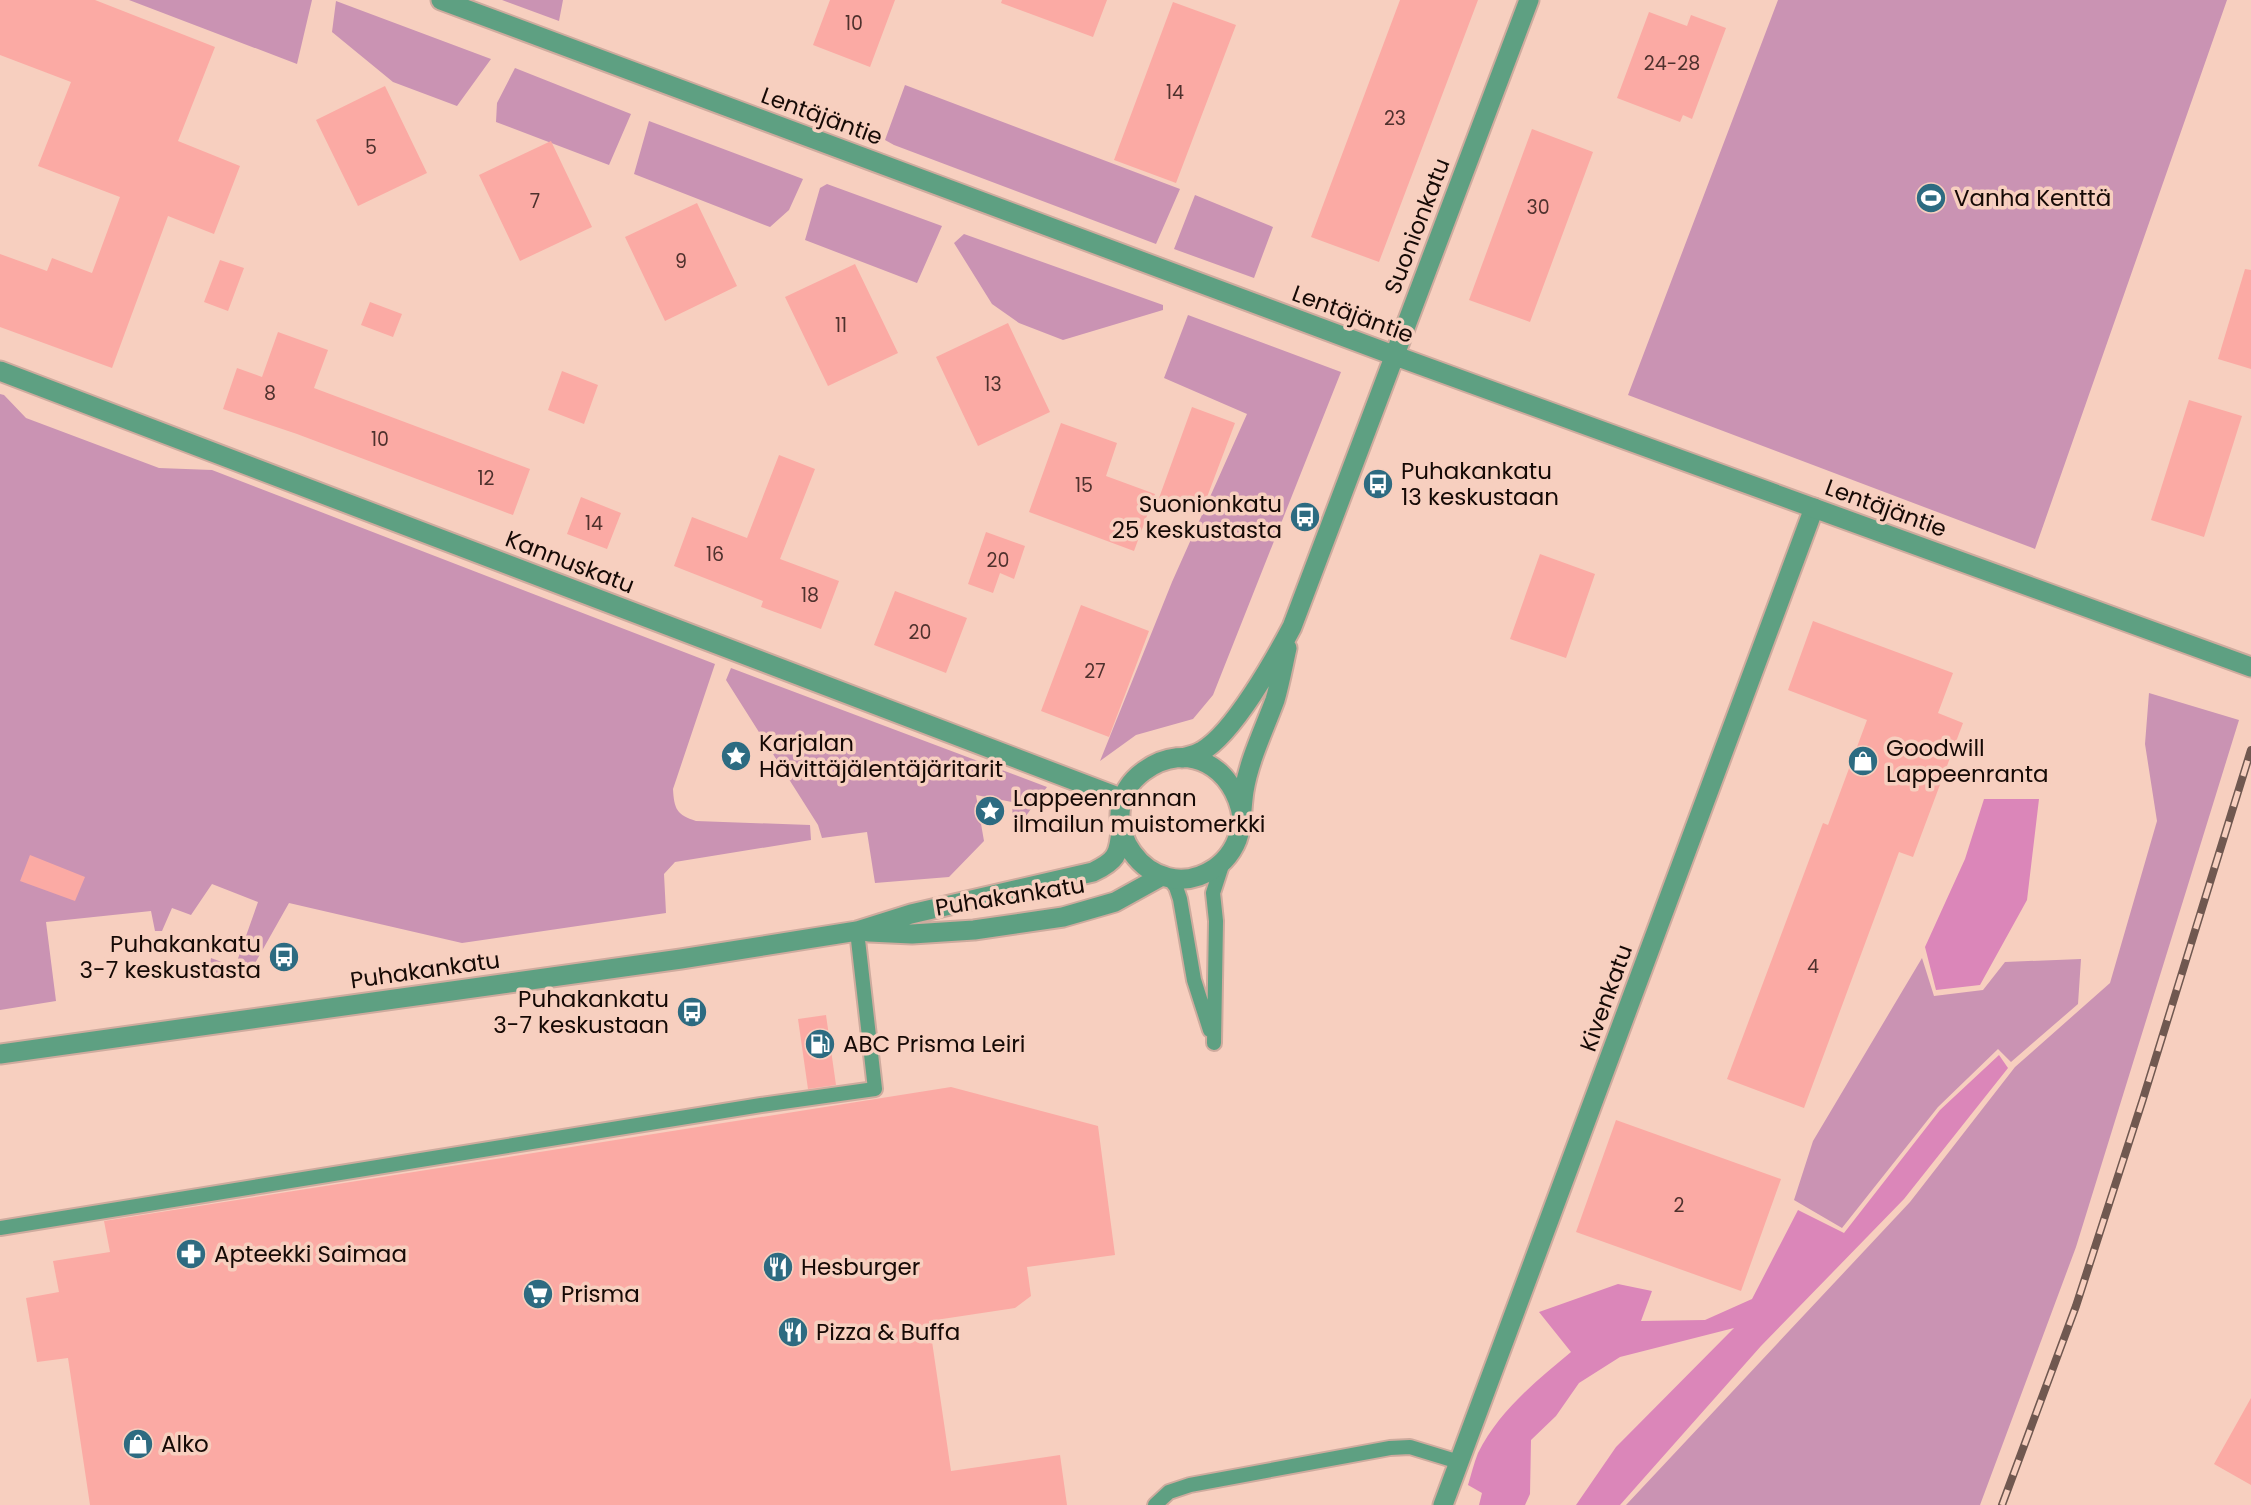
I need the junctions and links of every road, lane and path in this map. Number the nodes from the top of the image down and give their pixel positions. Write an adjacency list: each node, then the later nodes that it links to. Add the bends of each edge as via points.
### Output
1 (441, 0): 3 (street, Lentäjäntie)
2 (1529, 0): 3 (street, Suonionkatu)
3 (1393, 355): 5 (street, Lentäjäntie); 6 (street, Suonionkatu)
4 (0, 371): 9 (street, Kannuskatu)
5 (1814, 508): 7 (street, Lentäjäntie); 17 (street, Kivenkatu)
6 (1292, 627): 8 (street, Suonionkatu, via 1227,727 1204,750); 10 (street, Suonionkatu, via 1276,697 1244,790)
7 (2251, 667)
8 (1181, 758): 9 (street, via 1166,759 1146,769); 10 (street, via 1197,760 1224,775 1239,802)
9 (1123, 799): 11 (street)
10 (1241, 817): 12 (street, via 1240,834)
11 (1121, 830): 13 (street, via 1135,859); 14 (street, Puhakankatu, via 1115,858 1093,872)
12 (1223, 862): 13 (street, via 1192,878); 13 (lane, via 1213,893 1214,1043 1194,980 1180,899)
13 (1165, 877): 14 (street, Puhakankatu, via 1115,902 1063,917 974,930)
14 (857, 931): 15 (street, Puhakankatu); 16 (lane, via 875,1089)
15 (0, 1054)
16 (0, 1228)
17 (1459, 1462): 18 (lane, via 1409,1447 1390,1448 1189,1485 1169,1492); 19 (street, Kivenkatu)
18 (1155, 1505)
19 (1443, 1505)

